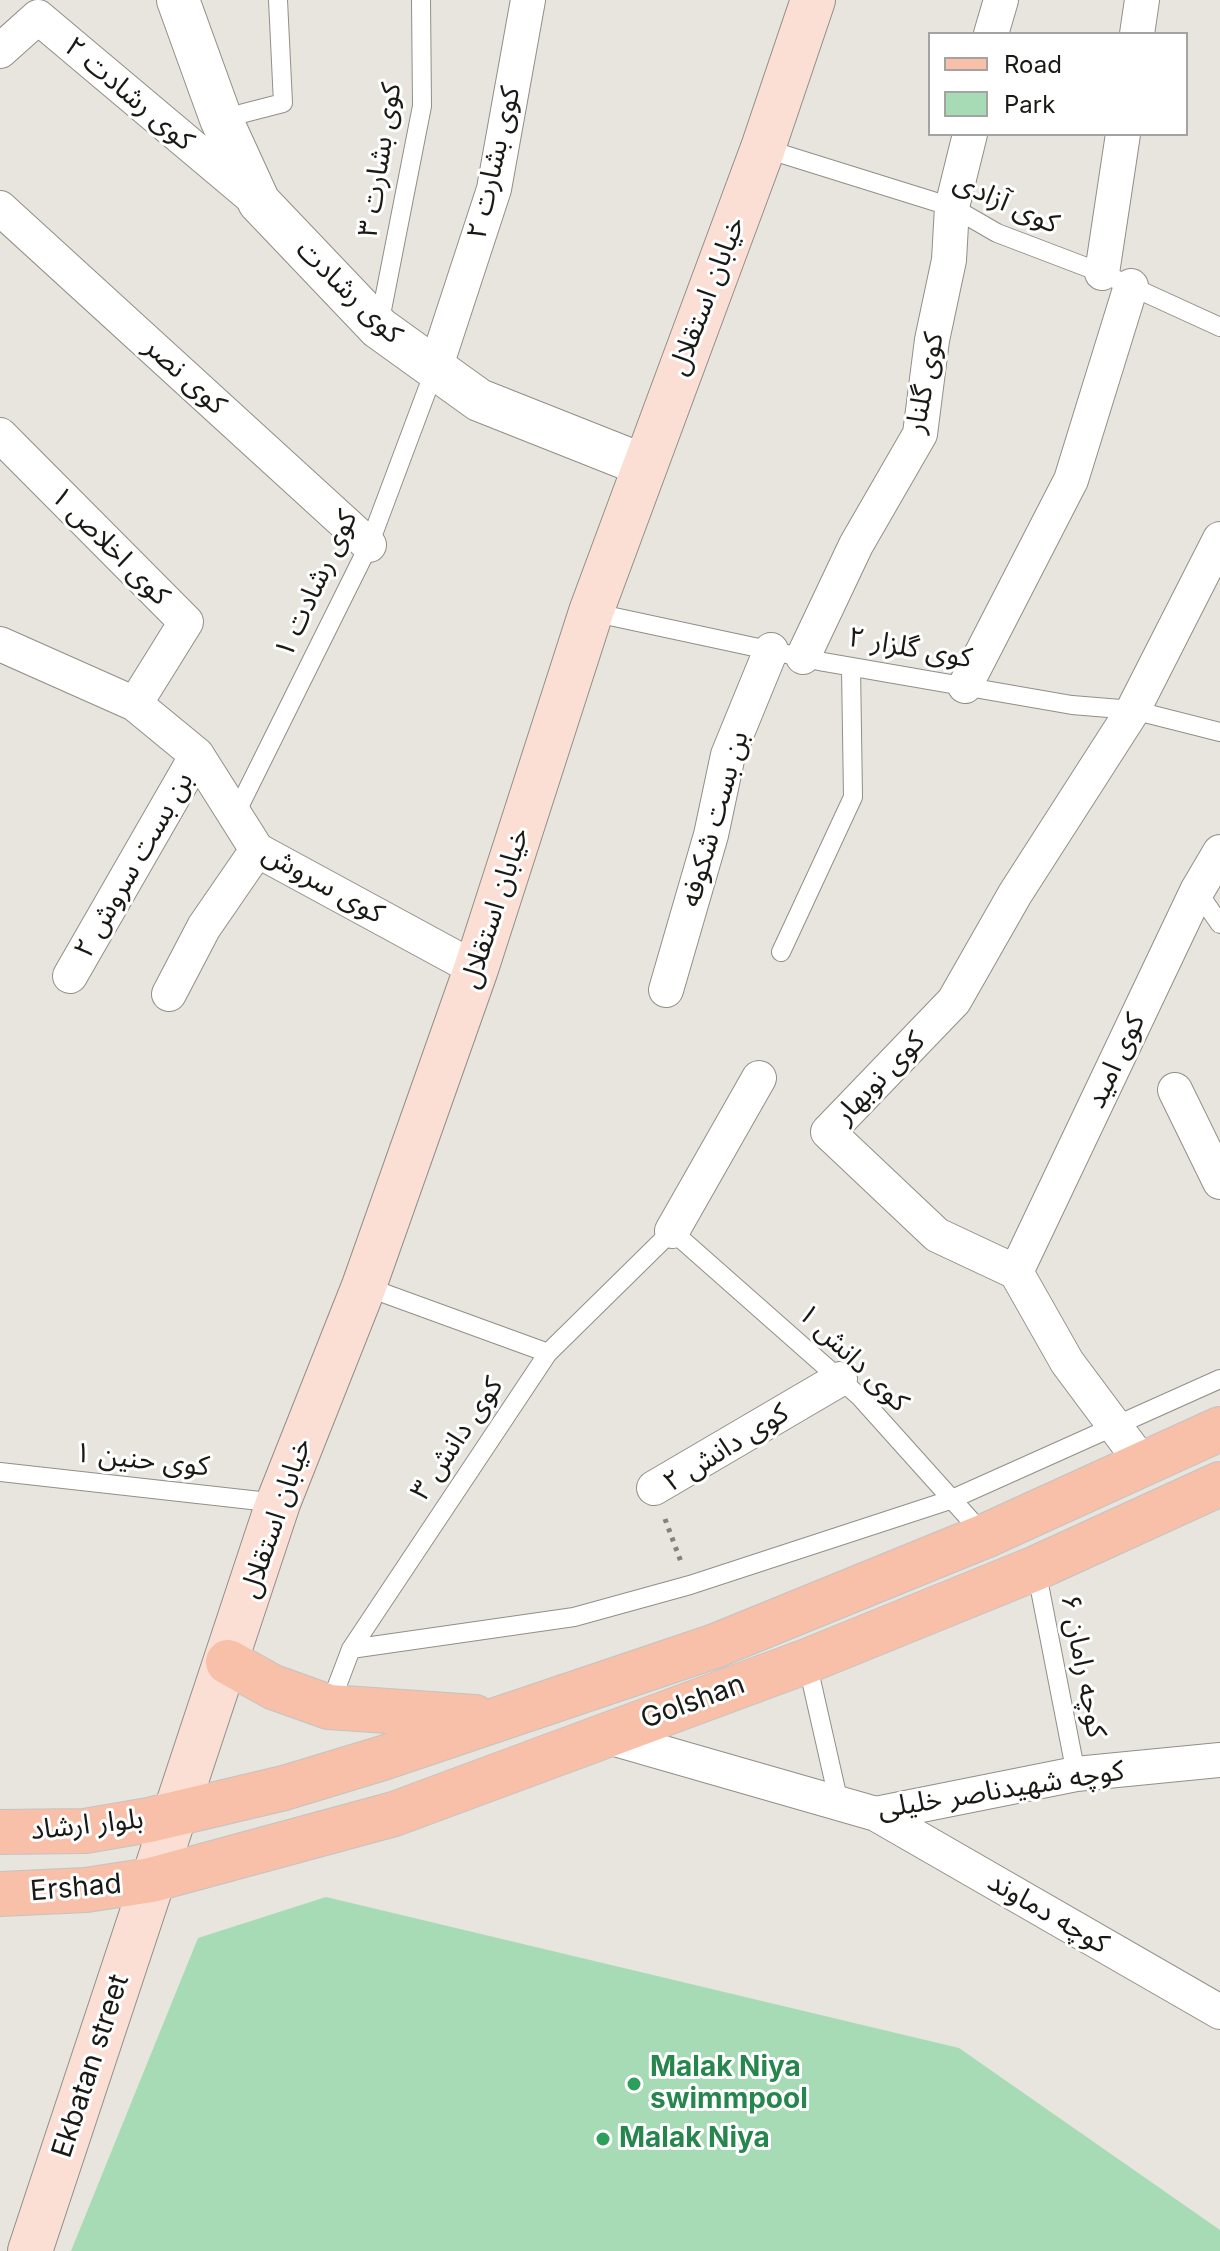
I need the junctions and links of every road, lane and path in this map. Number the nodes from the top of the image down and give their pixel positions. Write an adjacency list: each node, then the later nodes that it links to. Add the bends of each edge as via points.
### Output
1 (178, 0): 11 (street, کوی رشادت)
2 (278, 0): 11 (lane, via 283,103)
3 (421, 0): 20 (lane, کوی بشارت ۳, via 422,106)
4 (528, 0): 21 (street, کوی بشارت ۲, via 494,189)
5 (813, 0): 14 (main road, خیابان استقلال)
6 (1001, 0): 8 (street)
7 (1142, 0): 9 (street)
8 (992, 32)
9 (1137, 32)
10 (0, 51): 15 (street, کوی رشادت ۲, via 38,17)
11 (221, 119): 15 (street, کوی رشادت)
12 (970, 136): 16 (street, کوی گلنار)
13 (1123, 136): 18 (street)
14 (763, 148): 16 (lane, کوی آزادی); 23 (main road, خیابان استقلال)
15 (259, 202): 20 (street, کوی رشادت)
16 (952, 207): 18 (lane, کوی آزادی, via 997,233); 28 (street, کوی گلنار, via 949,260 920,434)
17 (0, 208): 25 (street, کوی نصر)
18 (1116, 279): 19 (lane, کوی آزادی); 30 (street, via 1071,480)
19 (1220, 327)
20 (379, 328): 21 (street, کوی رشادت)
21 (435, 369): 23 (street, کوی رشادت, via 479,400); 25 (lane, کوی رشادت ۱)
22 (0, 435): 31 (street, کوی اخلاص ۱, via 186,622)
23 (643, 465): 26 (main road, خیابان استقلال)
24 (1220, 539): 32 (street)
25 (369, 545): 35 (lane, کوی رشادت ۱)
26 (591, 612): 28 (lane, کوی گلزار ۲); 41 (main road, خیابان استقلال)
27 (0, 644): 31 (street, کوی سروش)
28 (787, 654): 29 (lane, کوی گلزار ۲); 43 (street, بن بست شکوفه, via 728,755)
29 (851, 667): 30 (lane, کوی گلزار ۲); 40 (lane, via 853,797)
30 (965, 686): 32 (lane, کوی گلزار ۲)
31 (135, 704): 34 (street, کوی سروش)
32 (1133, 710): 33 (lane, کوی گلزار ۲); 49 (street, کوی نوبهار, via 1015,894 954,1001 828,1132 937,1235)
33 (1220, 732)
34 (197, 755): 35 (street, کوی سروش); 42 (street, بن بست سروش ۲)
35 (234, 817): 36 (street, کوی سروش)
36 (257, 850): 41 (street, کوی سروش); 44 (street, via 204,927)
37 (1220, 852): 38 (street, کوی امید)
38 (1197, 891): 39 (lane); 49 (street, کوی امید)
39 (1220, 924)
40 (781, 952)
41 (476, 969): 50 (main road, خیابان استقلال)
42 (70, 976)
43 (666, 990)
44 (169, 994)
45 (759, 1078): 48 (street)
46 (1175, 1090): 47 (street)
47 (1220, 1182)
48 (672, 1231): 51 (lane, کوی دانش ۳); 52 (lane, کوی دانش ۱)
49 (1016, 1272): 54 (street, via 1067,1362)
50 (364, 1286): 51 (lane); 61 (main road, خیابان استقلال)
51 (548, 1353): 65 (lane, کوی دانش ۳)
52 (840, 1379): 59 (street, کوی دانش ۲); 60 (lane, کوی دانش ۱)
53 (1220, 1379): 54 (lane)
54 (1113, 1424): 56 (street); 60 (lane)
55 (1220, 1429): 56 (main road, Golshan)
56 (1143, 1464): 62 (main road, Golshan)
57 (0, 1472): 61 (lane, کوی حنین ۱)
58 (1220, 1484): 63 (main road, Golshan)
59 (654, 1488): 64 (path, کوی دانش ۲)
60 (950, 1500): 62 (lane, کوی دانش ۱); 64 (lane)
61 (278, 1503): 67 (main road, خیابان استقلال)
62 (985, 1536): 69 (main road, Golshan, via 715,1646)
63 (1036, 1568): 66 (main road, Golshan); 72 (lane, کوچه رامان ۶)
64 (690, 1585): 65 (lane, via 574,1617)
65 (351, 1649): 68 (lane, کوی دانش ۳)
66 (807, 1661): 70 (main road, Golshan); 73 (lane)
67 (228, 1662): 68 (main road, via 273,1687); 75 (main road, خیابان استقلال)
68 (329, 1707): 69 (main road)
69 (501, 1717): 75 (main road, Golshan, via 284,1788)
70 (601, 1735): 73 (street, کوچه شهیدناصر خلیلی); 77 (main road, Golshan, via 394,1814)
71 (1220, 1760): 72 (street, کوچه شهیدناصر خلیلی)
72 (1076, 1774): 74 (street, کوچه شهیدناصر خلیلی)
73 (839, 1803): 74 (street, کوچه شهیدناصر خلیلی)
74 (876, 1814): 79 (street, کوچه دماوند)
75 (173, 1815): 76 (main road, بلوار ارشاد, via 85,1831); 77 (main road, Ekbatan street)
76 (0, 1832)
77 (151, 1880): 78 (main road, Ershad); 80 (main road, Ekbatan street)
78 (0, 1894)
79 (1220, 2012)
80 (30, 2251)

